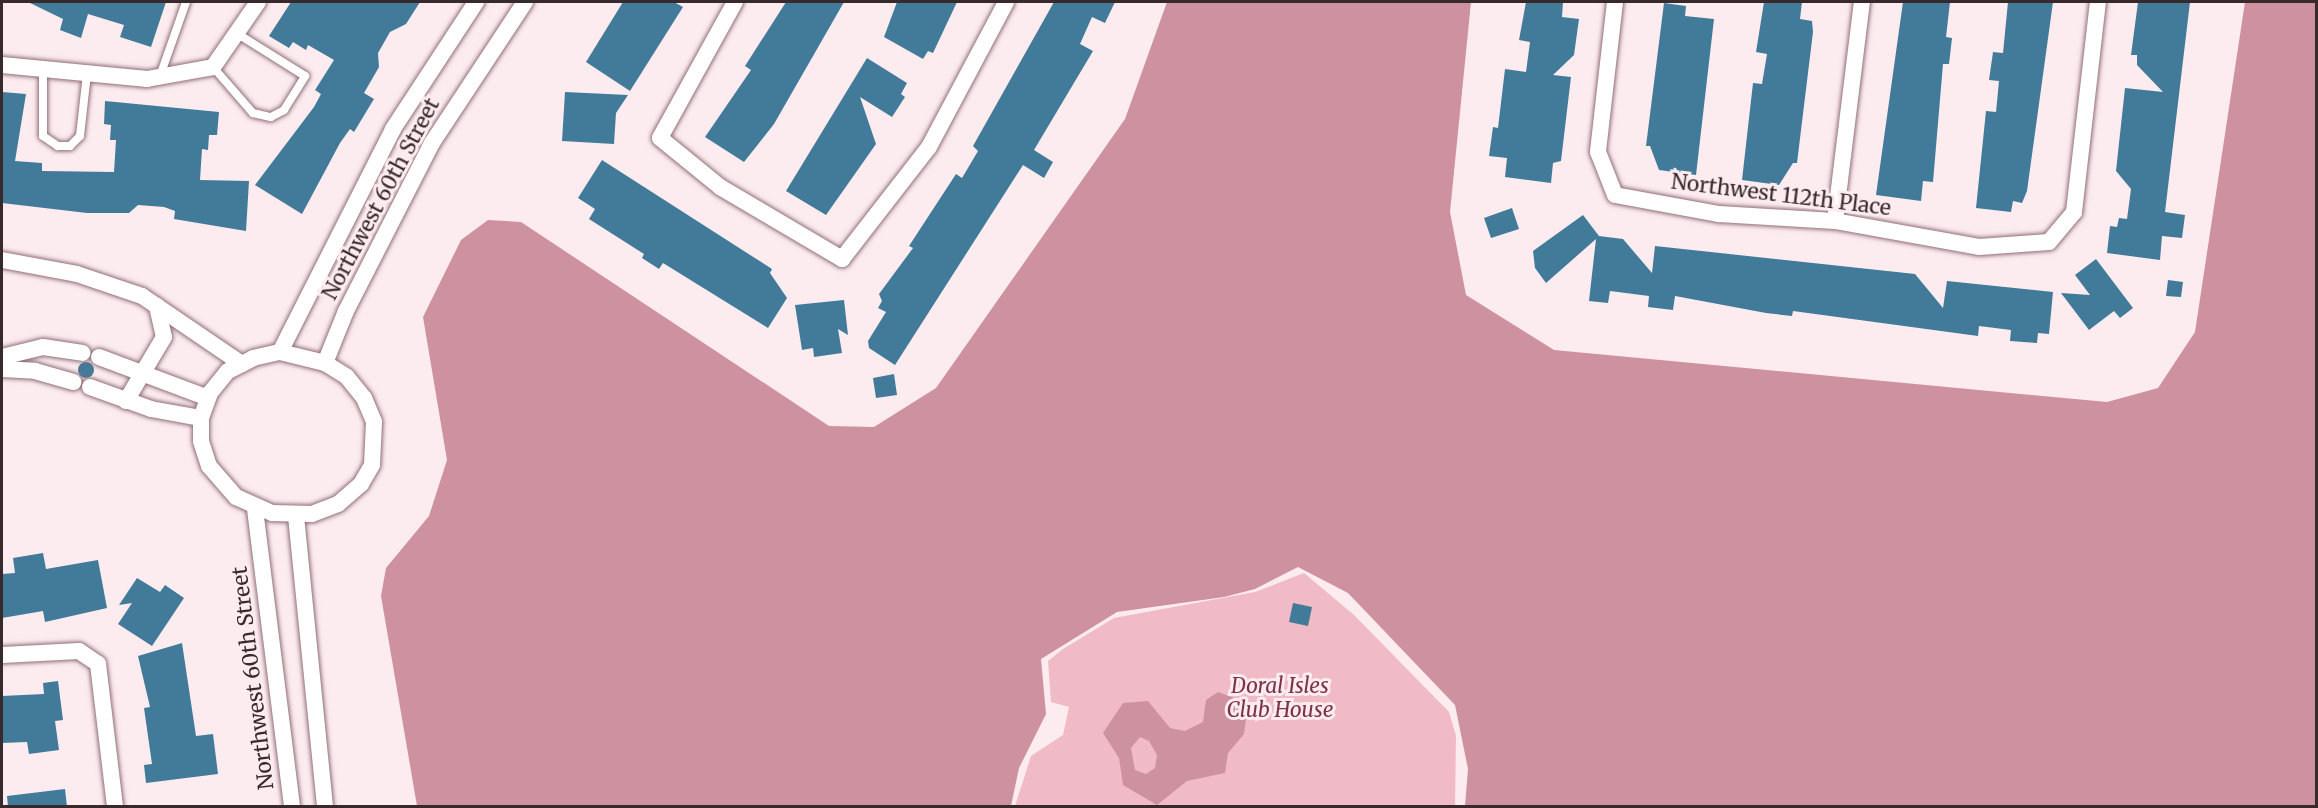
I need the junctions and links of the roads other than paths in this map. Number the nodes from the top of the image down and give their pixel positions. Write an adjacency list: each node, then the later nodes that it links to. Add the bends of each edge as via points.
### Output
1 (186, 2): 15 (lane)
2 (258, 2): 10 (street)
3 (476, 2): 19 (street, Northwest 60th Street, via 393,129)
4 (525, 2): 23 (street, Northwest 60th Street, via 432,143 346,311)
5 (735, 2): 6 (street, via 660,138 720,187 842,260 929,147)
6 (1006, 2)
7 (1615, 2): 16 (street, Northwest 112th Place, via 1598,152 1616,195 1719,214)
8 (1862, 2): 16 (street)
9 (2098, 2): 16 (street, Northwest 112th Place, via 2074,212 2049,242 1979,247)
10 (238, 34): 12 (street); 12 (lane, via 305,76 284,111 271,117 253,113)
11 (2, 65): 13 (street)
12 (213, 67): 15 (street)
13 (43, 70): 14 (street); 14 (lane, via 43,136 58,146 70,146 80,136)
14 (87, 74): 15 (street)
15 (160, 76)
16 (1834, 221)
17 (2, 260): 18 (street, via 77,274 142,296)
18 (157, 306): 24 (street); 26 (street, via 164,337 155,357)
19 (280, 352): 23 (street); 24 (street)
20 (82, 353): 21 (street, via 43,347)
21 (2, 357)
22 (99, 357): 26 (street)
23 (325, 363): 33 (street, via 364,398 374,422 376,445 361,484 338,504)
24 (242, 364): 29 (street, via 228,371)
25 (2, 369): 27 (street, via 35,370)
26 (140, 371): 29 (street); 30 (street)
27 (73, 382)
28 (90, 387): 30 (street)
29 (208, 398): 31 (street)
30 (126, 401): 31 (street)
31 (201, 418): 32 (street, via 201,441 209,466 222,485)
32 (255, 509): 33 (street); 36 (street, Northwest 60th Street)
33 (296, 516): 37 (street)
34 (2, 655): 35 (street, via 79,651 98,664)
35 (116, 807)
36 (292, 807)
37 (325, 807)

